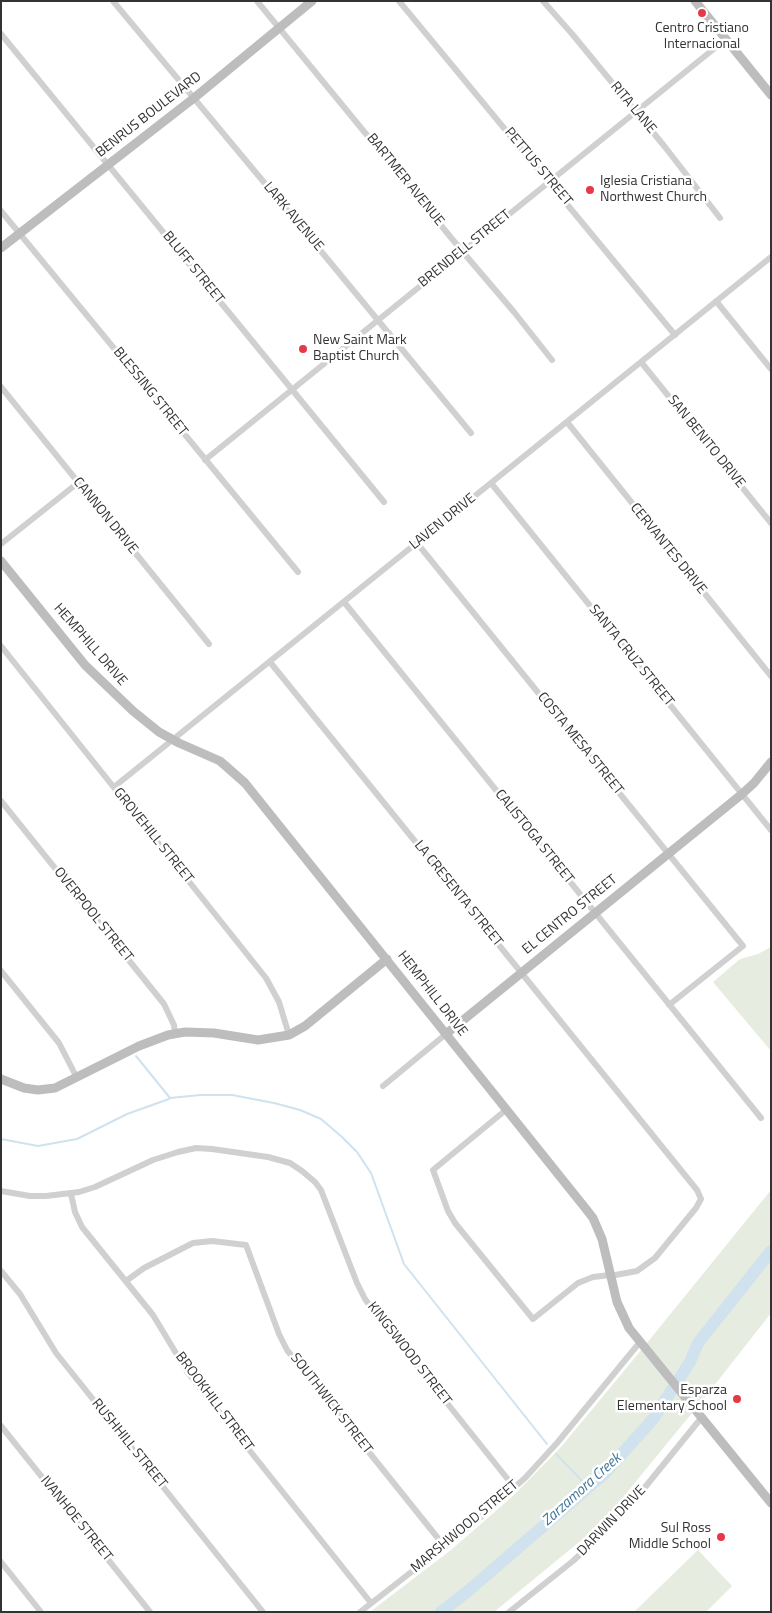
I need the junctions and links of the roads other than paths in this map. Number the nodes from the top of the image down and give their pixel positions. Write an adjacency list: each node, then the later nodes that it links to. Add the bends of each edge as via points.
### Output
1 (113, 1): 11 (street, LARK AVENUE)
2 (257, 1): 7 (street, BARTMER AVENUE)
3 (312, 1): 7 (street, BENRUS BOULEVARD)
4 (399, 1): 14 (street, PETTUS STREET)
5 (543, 1): 12 (street, RITA LANE)
6 (698, 2): 9 (street)
7 (279, 29): 11 (street, BENRUS BOULEVARD); 19 (street, BARTMER AVENUE)
8 (1, 34): 13 (street, BLUFF STREET)
9 (726, 39): 10 (street); 12 (street, BRENDELL STREET)
10 (771, 95)
11 (194, 98): 13 (street, BENRUS BOULEVARD); 22 (street, LARK AVENUE)
12 (636, 111): 14 (street, BRENDELL STREET); 16 (street, RITA LANE)
13 (108, 166): 17 (street, BENRUS BOULEVARD); 28 (street, BLUFF STREET)
14 (549, 181): 19 (street, BRENDELL STREET); 23 (street, PETTUS STREET)
15 (1, 211): 17 (street, BLESSING STREET)
16 (720, 218)
17 (20, 234): 18 (street, BENRUS BOULEVARD); 31 (street, BLESSING STREET)
18 (1, 248)
19 (462, 251): 22 (street, BRENDELL STREET); 24 (street, BARTMER AVENUE)
20 (771, 257): 21 (street, LAVEN DRIVE)
21 (716, 301): 23 (street, LAVEN DRIVE); 26 (street)
22 (377, 320): 28 (street, BRENDELL STREET); 30 (street, LARK AVENUE)
23 (675, 335): 25 (street, LAVEN DRIVE)
24 (552, 360)
25 (641, 362): 29 (street, LAVEN DRIVE); 35 (street, SAN BENITO DRIVE)
26 (771, 369)
27 (1, 387): 32 (street, CANNON DRIVE)
28 (292, 389): 31 (street, BRENDELL STREET); 34 (street, BLUFF STREET)
29 (567, 422): 33 (street, LAVEN DRIVE); 44 (street, CERVANTES DRIVE)
30 (471, 434)
31 (206, 460): 39 (street, BLESSING STREET)
32 (78, 482): 37 (street); 41 (street, CANNON DRIVE)
33 (491, 483): 36 (street, LAVEN DRIVE); 48 (street, SANTA CRUZ STREET)
34 (384, 502)
35 (771, 523)
36 (417, 543): 40 (street, LAVEN DRIVE); 51 (street, COSTA MESA STREET)
37 (1, 544)
38 (1, 561): 45 (street, HEMPHILL DRIVE, via 86,665 143,720)
39 (298, 572)
40 (344, 602): 43 (street, LAVEN DRIVE); 52 (street, CALISTOGA STREET)
41 (209, 644)
42 (1, 646): 47 (street, GROVEHILL STREET)
43 (270, 662): 45 (street, LAVEN DRIVE); 55 (street, LA CRESENTA STREET)
44 (771, 676)
45 (173, 740): 47 (street, LAVEN DRIVE); 53 (street, HEMPHILL DRIVE, via 220,762 238,775)
46 (771, 762): 48 (street, EL CENTRO STREET)
47 (114, 787): 59 (street, GROVEHILL STREET, via 266,978 279,1002)
48 (742, 794): 50 (street, SANTA CRUZ STREET); 51 (street, EL CENTRO STREET)
49 (1, 801): 57 (street, OVERPOOL STREET, via 164,1004 174,1025)
50 (771, 830)
51 (669, 854): 52 (street, EL CENTRO STREET); 56 (street, COSTA MESA STREET, via 743,946)
52 (595, 913): 55 (street, EL CENTRO STREET); 56 (street, CALISTOGA STREET)
53 (387, 959): 58 (street, HEMPHILL DRIVE); 59 (street, via 305,1026)
54 (1, 971): 60 (street, via 59,1043)
55 (522, 972): 58 (street, EL CENTRO STREET); 68 (street, LA CRESENTA STREET, via 701,1199 651,1262 637,1271)
56 (670, 1005): 64 (street, CALISTOGA STREET)
57 (174, 1034): 59 (street, via 200,1032 258,1040); 60 (street, via 154,1039)
58 (446, 1034): 62 (street, EL CENTRO STREET); 63 (street, HEMPHILL DRIVE)
59 (288, 1036)
60 (77, 1078): 61 (street, via 55,1088 38,1090)
61 (1, 1079)
62 (383, 1086)
63 (506, 1109): 68 (street, HEMPHILL DRIVE, via 593,1218); 68 (street, via 433,1170 448,1211 533,1319 578,1283)
64 (761, 1118)
65 (1, 1191): 66 (street, via 30,1196)
66 (71, 1194): 69 (street, BROOKHILL STREET, via 82,1227); 73 (street, KINGSWOOD STREET, via 95,1187 153,1160 196,1148 290,1163 309,1176 321,1190 357,1283 376,1314)
67 (1, 1271): 80 (street, RUSHHILL STREET, via 20,1294 56,1353)
68 (610, 1275): 70 (street, HEMPHILL DRIVE, via 623,1316)
69 (126, 1281): 75 (street, SOUTHWICK STREET, via 193,1243 212,1241 246,1245 278,1334 287,1350); 77 (street, BROOKHILL STREET, via 162,1328 188,1373)
70 (640, 1342): 71 (street, HEMPHILL DRIVE); 73 (street, MARSHWOOD STREET, via 557,1443)
71 (702, 1417): 74 (street, HEMPHILL DRIVE); 82 (street, DARWIN DRIVE, via 602,1535)
72 (1, 1426): 79 (street, IVANHOE STREET)
73 (514, 1487): 75 (street, MARSHWOOD STREET)
74 (771, 1503)
75 (445, 1547): 77 (street, MARSHWOOD STREET)
76 (1, 1562): 78 (street)
77 (371, 1603): 81 (street, MARSHWOOD STREET)
78 (41, 1612)
79 (150, 1612)
80 (263, 1612)
81 (360, 1612)
82 (509, 1612)

